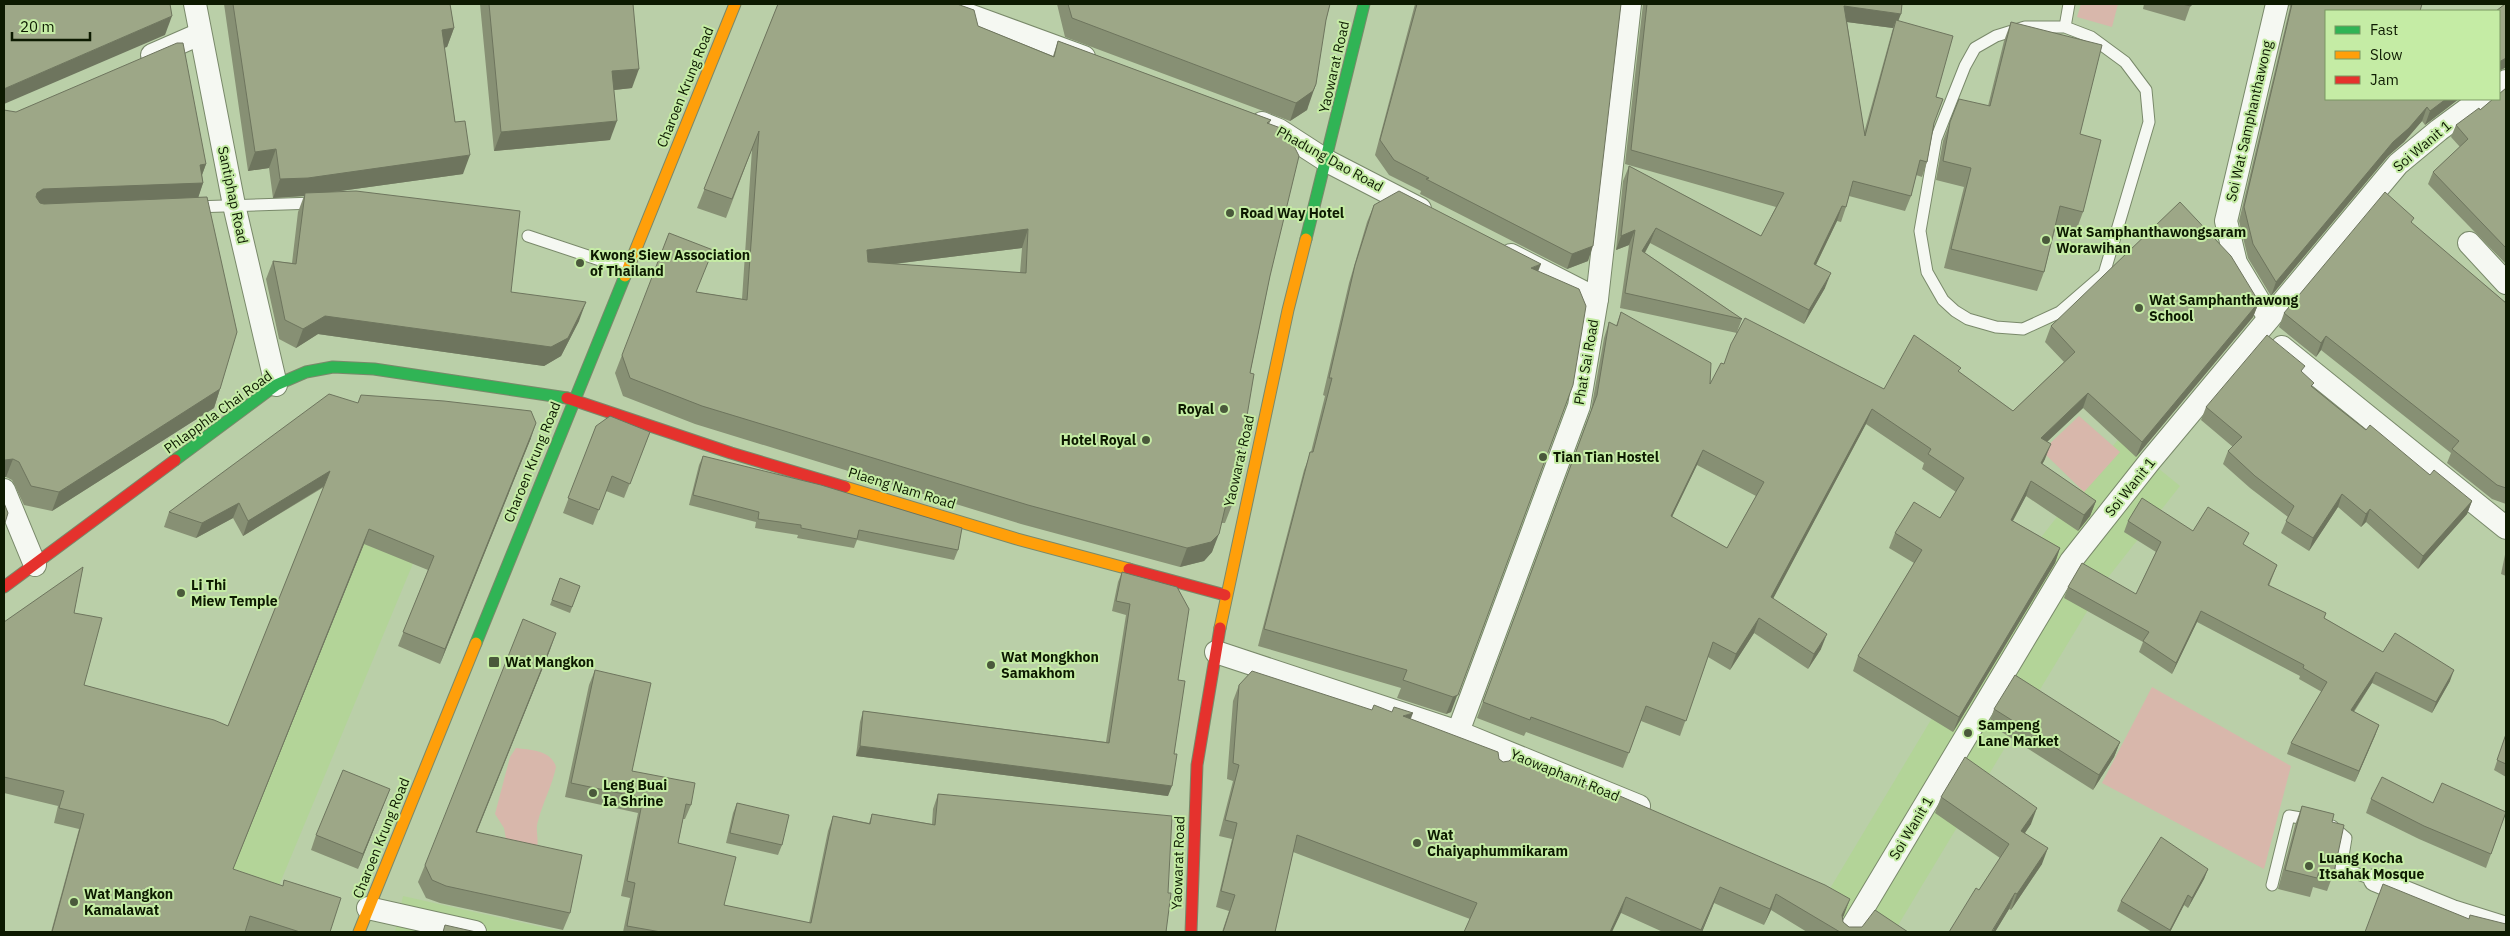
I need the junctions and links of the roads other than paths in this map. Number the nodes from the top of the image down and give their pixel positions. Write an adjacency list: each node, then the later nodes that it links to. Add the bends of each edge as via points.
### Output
1 (195, 4): 9 (street, Santiphap Road)
2 (735, 4): 22 (main road, Charoen Krung Road)
3 (939, 4): 11 (street)
4 (1364, 4): 14 (main road, Yaowarat Road)
5 (1630, 4): 24 (street, Phat Sai Road)
6 (2068, 4): 8 (lane)
7 (2277, 4): 25 (street, Soi Wat Samphanthawong, via 2226,221 2236,263)
8 (2065, 27): 8 (lane, via 2091,37 2125,62 2146,90 2149,122 2104,274 2060,312 2023,329 1996,327 1955,311 1943,300 1927,272 1920,231 1936,139 1975,48 1996,36 2025,27)
9 (200, 34): 10 (street); 16 (street, Santiphap Road)
10 (135, 63)
11 (1107, 66)
12 (2481, 100): 25 (street, Soi Wanit 1, via 2398,164)
13 (1243, 116): 14 (street, Phadung Dao Road, via 1279,130)
14 (1327, 161): 18 (street, Phadung Dao Road); 32 (main road, Yaowarat Road, via 1288,310)
15 (322, 202): 16 (lane)
16 (234, 205): 17 (lane); 26 (street, Santiphap Road)
17 (185, 208)
18 (1440, 219)
19 (528, 236): 22 (lane)
20 (2469, 243): 23 (street)
21 (1492, 246): 24 (street)
22 (627, 268): 27 (main road, Charoen Krung Road)
23 (2506, 283)
24 (1597, 299): 34 (street, Phat Sai Road, via 1579,406)
25 (2264, 324): 29 (street); 43 (street, Soi Wanit 1, via 2071,561)
26 (276, 386): 27 (main road, Phlapphla Chai Road, via 306,372 334,367 374,369); 30 (main road, Phlapphla Chai Road)
27 (574, 399): 32 (main road, Plaeng Nam Road, via 731,453 1017,539); 38 (main road, Charoen Krung Road)
28 (4, 490): 30 (street)
29 (2506, 528)
30 (35, 565): 31 (main road, Phlapphla Chai Road)
31 (4, 586)
32 (1225, 595): 33 (main road, Yaowarat Road)
33 (1216, 652): 34 (street, Yaowaphanit Road); 42 (main road, Yaowarat Road, via 1196,765)
34 (1458, 732): 35 (street, Yaowaphanit Road, via 1504,758)
35 (1663, 816)
36 (2376, 880): 37 (lane, via 2341,868 2346,838 2327,823 2289,816); 39 (street)
37 (2272, 885)
38 (368, 908): 40 (main road, Charoen Krung Road); 41 (street)
39 (2506, 928)
40 (359, 932)
41 (475, 932)
42 (1191, 932)
43 (1849, 932)

